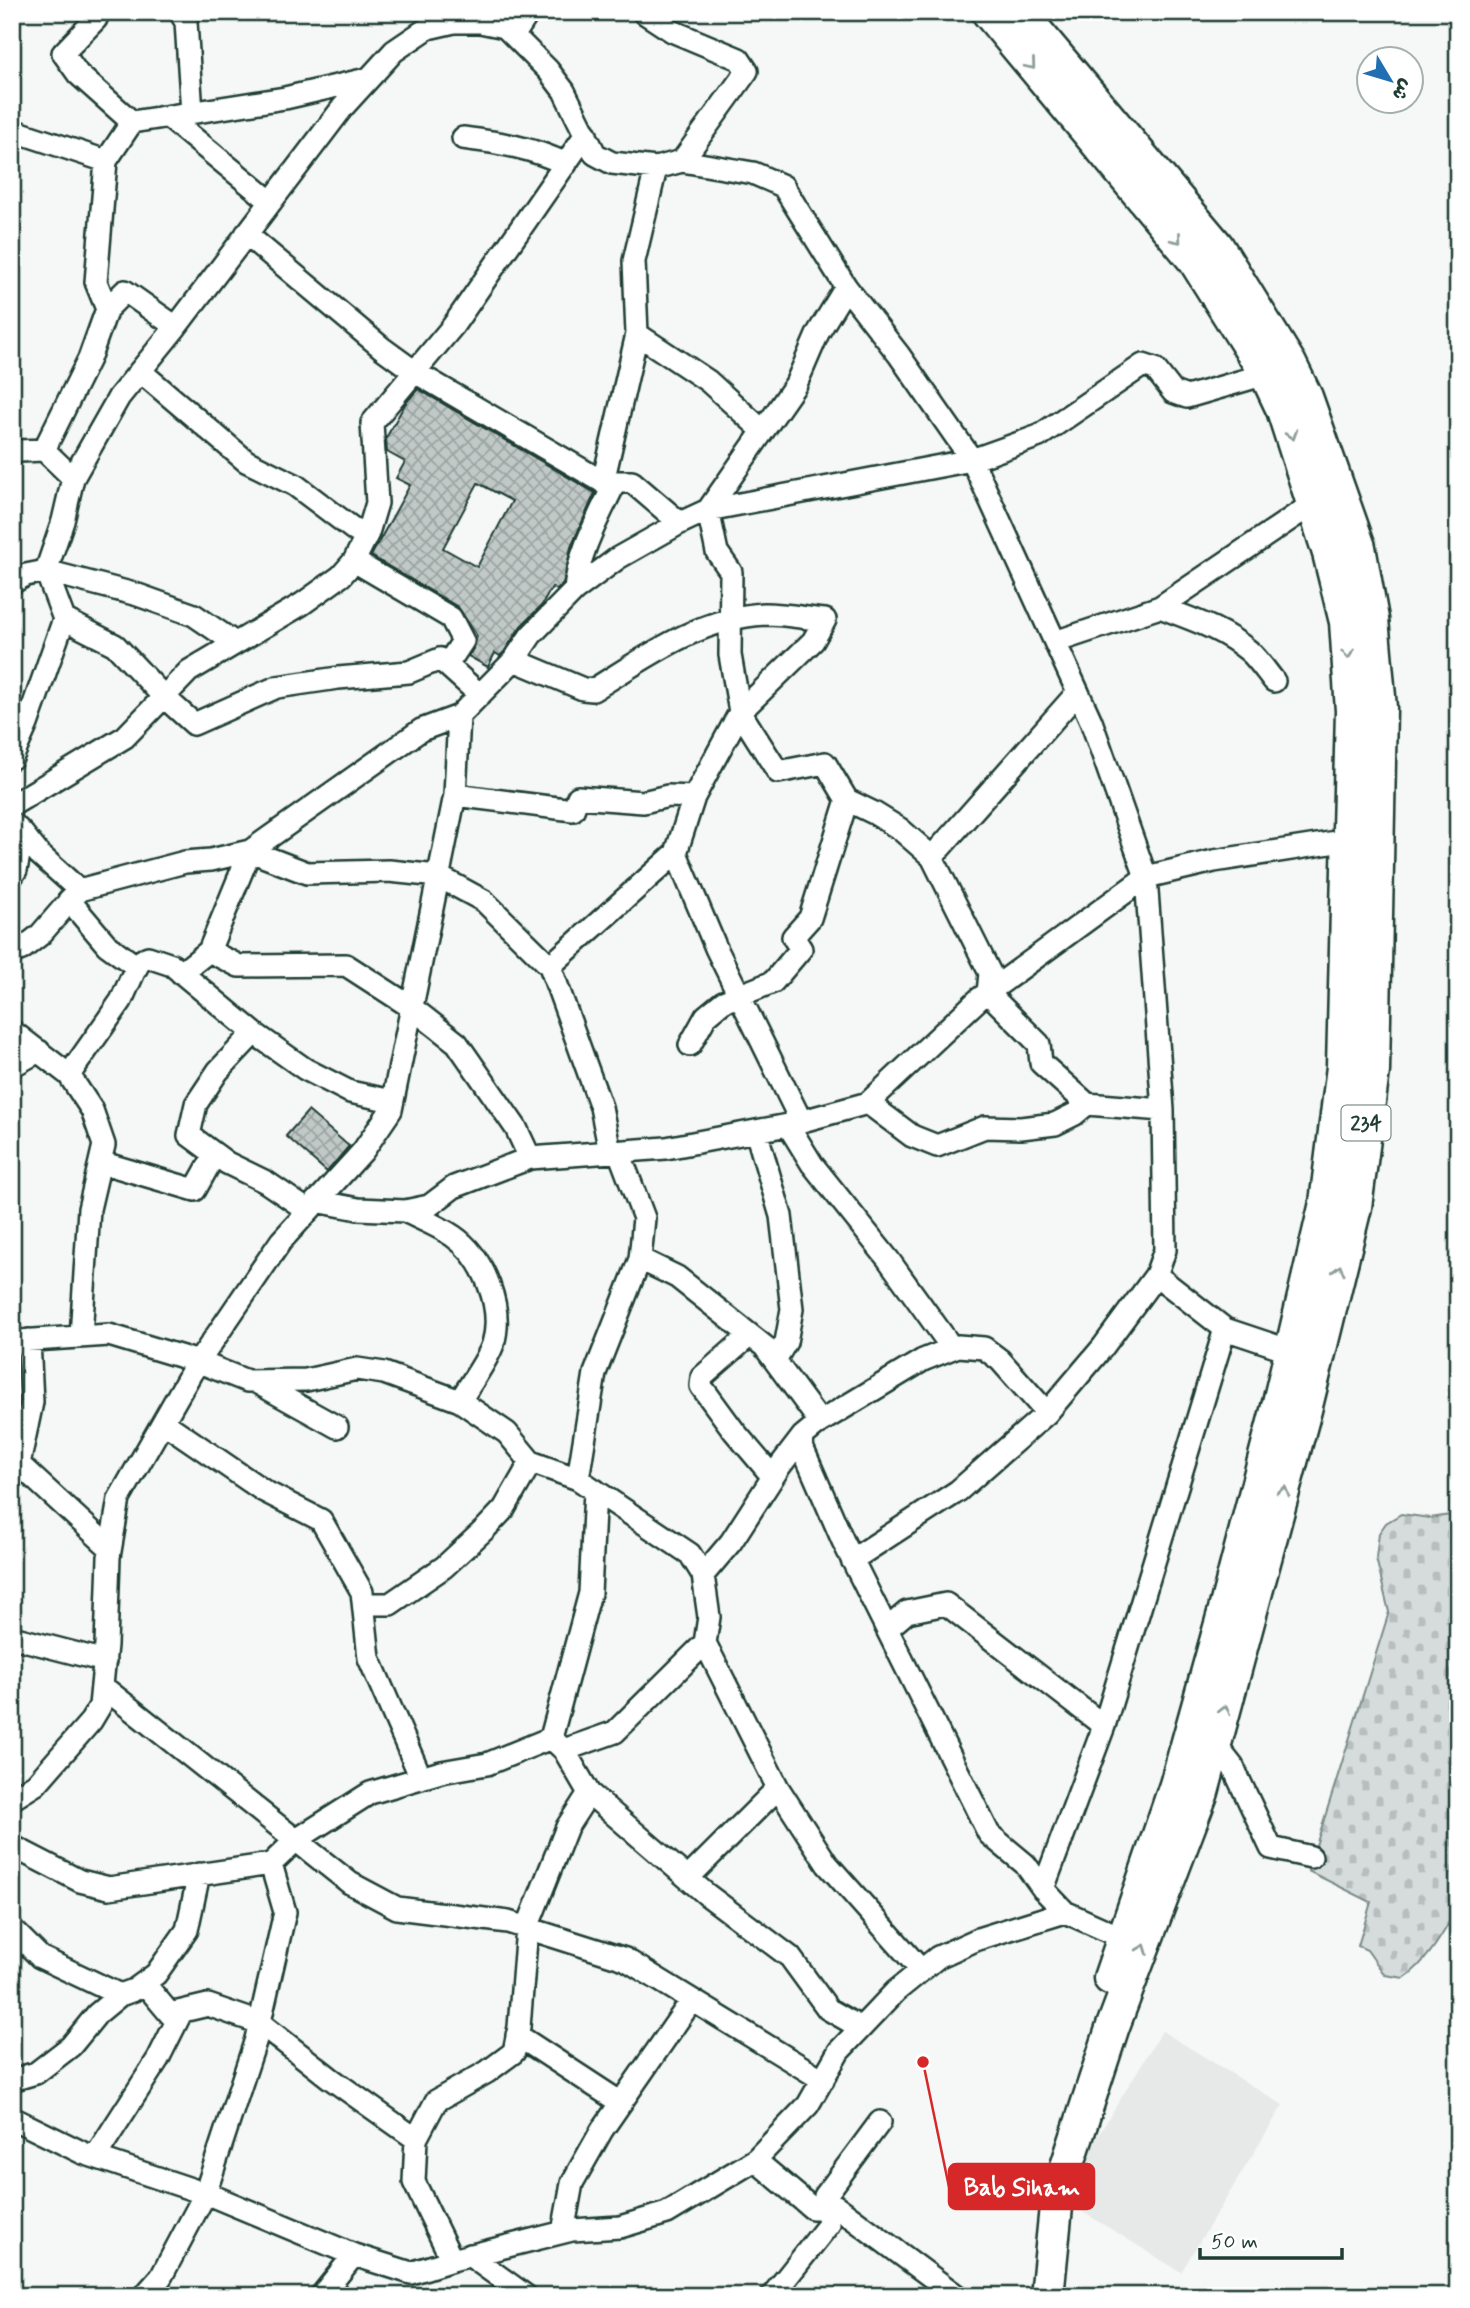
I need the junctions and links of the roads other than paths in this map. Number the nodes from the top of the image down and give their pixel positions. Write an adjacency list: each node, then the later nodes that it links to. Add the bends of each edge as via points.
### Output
1 (90, 12): 12 (street, via 96,19 63,53 78,74)
2 (180, 12): 10 (street, via 186,23)
3 (529, 12): 8 (street)
4 (643, 12): 16 (street, via 673,31 738,58 747,71)
5 (988, 12): 28 (main road, 234, one-way to 28, via 1195,261)
6 (1020, 12): 127 (main road, 234, one-way to 6, via 1355,1207 1373,1071 1380,708 1372,619 1359,547 1306,397 1275,338 1217,246)
7 (451, 17): 8 (street, via 505,27); 9 (street, via 394,51)
8 (514, 35): 14 (street, via 564,91)
9 (367, 79): 10 (street); 20 (street)
10 (192, 113): 11 (street)
11 (168, 117): 12 (street); 20 (street)
12 (132, 122): 17 (street)
13 (12, 130): 17 (street)
14 (586, 134): 18 (street); 19 (street, via 595,154 612,163)
15 (463, 138): 18 (street, via 513,144)
16 (682, 161): 19 (street); 22 (street, via 753,173 783,186)
17 (106, 162): 23 (street, via 96,282)
18 (566, 164): 27 (street, via 453,326)
19 (656, 168): 25 (street, via 634,261)
20 (271, 202): 21 (street)
21 (246, 234): 24 (street); 27 (street)
22 (846, 287): 29 (street, via 796,384); 32 (street)
23 (107, 309): 24 (street, via 125,291); 30 (street, via 89,359)
24 (176, 327): 26 (street)
25 (637, 334): 29 (street, via 708,381); 34 (street)
26 (140, 371): 33 (street, via 119,397); 38 (street, via 246,461 295,485 356,531)
27 (415, 372): 34 (street); 38 (street, via 372,423 377,503)
28 (1266, 374): 32 (street, via 1187,397 1173,392 1155,369 1143,365 1039,436); 35 (main road, 234, one-way to 35)
29 (763, 431): 36 (street)
30 (44, 450): 31 (street); 33 (street)
31 (16, 452)
32 (972, 460): 36 (street); 46 (street)
33 (73, 478): 40 (street)
34 (603, 482): 37 (street, via 632,482); 42 (street, via 611,491 577,572)
35 (1314, 503): 43 (street); 62 (main road, 234, one-way to 62, via 1346,622 1352,711)
36 (708, 510): 37 (street); 45 (street, via 717,552 730,572)
37 (680, 523): 42 (street, via 618,558)
38 (368, 533): 39 (street)
39 (354, 561): 47 (street, via 302,604); 49 (street, via 452,618 463,641)
40 (46, 571): 41 (street); 44 (street); 47 (street, via 194,615)
41 (12, 583)
42 (575, 590): 48 (street, via 531,635)
43 (1160, 607): 46 (street); 50 (street, via 1231,638 1251,653)
44 (64, 619): 53 (street, via 115,645); 56 (street)
45 (732, 620): 48 (street, via 673,641 593,690); 54 (street, via 730,655); 54 (street, via 766,614 825,620 813,641)
46 (1055, 642): 51 (street)
47 (235, 643): 53 (street, via 189,671)
48 (514, 660): 52 (street)
49 (447, 665): 52 (street); 53 (street, via 440,659 409,672 277,688 194,724)
50 (1274, 681)
51 (1077, 692): 65 (street); 68 (street)
52 (480, 695): 55 (street)
53 (163, 696): 60 (street, via 125,737)
54 (740, 712): 58 (street); 59 (street, via 778,772 825,763)
55 (459, 716): 57 (street); 63 (street, via 421,730)
56 (12, 758)
57 (455, 795): 58 (street, via 573,810 578,797 643,802 668,796); 67 (street)
58 (694, 797): 64 (street)
59 (847, 800): 65 (street, via 900,829); 76 (street, via 810,918 793,937 802,949 773,982)
60 (12, 805)
61 (18, 828): 66 (street); 69 (street)
62 (1349, 840): 68 (street); 103 (main road, 234, via 1343,1067 1326,1203)
63 (250, 851): 67 (street, via 307,873 389,871); 69 (street, via 184,862); 70 (street)
64 (676, 853): 72 (street); 76 (street)
65 (932, 857): 75 (street, via 990,973)
66 (12, 876)
67 (438, 876): 72 (street, via 484,901); 77 (street)
68 (1146, 877): 75 (street); 87 (street)
69 (74, 895): 71 (street, via 40,935); 73 (street, via 107,945)
70 (209, 951): 74 (street); 77 (street, via 239,966 346,965)
71 (12, 953)
72 (550, 966): 90 (street)
73 (136, 967): 74 (street, via 148,957); 83 (street, via 121,1001)
74 (181, 973): 79 (street)
75 (988, 993): 85 (street); 86 (street, via 1039,1044 1041,1063)
76 (740, 996): 80 (street, via 706,1016); 88 (street)
77 (411, 1007): 84 (street); 92 (street, via 457,1043 516,1128)
78 (12, 1031): 81 (street)
79 (254, 1033): 84 (street, via 305,1069 350,1092); 91 (street, via 218,1071 196,1104 189,1135)
80 (690, 1045)
81 (39, 1051): 82 (street); 83 (street)
82 (12, 1066)
83 (69, 1075): 93 (street, via 92,1110 104,1145)
84 (393, 1101): 94 (street, via 363,1150)
85 (867, 1102): 86 (street, via 912,1136 937,1146 985,1127 1055,1124); 88 (street)
86 (1087, 1104): 87 (street)
87 (1163, 1110): 97 (street, via 1164,1250)
88 (794, 1123): 89 (street); 102 (street, via 812,1164)
89 (756, 1131): 90 (street, via 666,1148); 104 (street, via 781,1216 792,1309 786,1342)
90 (614, 1152): 92 (street); 96 (street, via 644,1218)
91 (215, 1154): 93 (street, via 195,1190); 94 (street)
92 (530, 1158): 95 (street, via 454,1187 429,1206)
93 (100, 1162): 100 (street, via 89,1209)
94 (311, 1205): 95 (street); 105 (street, via 281,1241)
95 (405, 1211): 107 (street, via 454,1237 474,1257 496,1310 493,1344)
96 (640, 1259): 99 (street, via 677,1277); 115 (street, via 595,1373)
97 (1156, 1275): 98 (street); 108 (street)
98 (1225, 1329): 103 (street); 125 (street)
99 (750, 1335): 104 (street); 114 (street, via 702,1377 701,1386)
100 (81, 1337): 101 (street); 105 (street, via 109,1335)
101 (21, 1339): 116 (street, via 32,1402 18,1469 23,1468)
102 (952, 1348): 108 (street, via 984,1348); 110 (street, via 923,1360)
103 (1291, 1351): 142 (main road, 234, via 1176,1786)
104 (775, 1360): 110 (street)
105 (199, 1362): 106 (street); 109 (street)
106 (254, 1381): 107 (street, via 306,1380 357,1368); 111 (street)
107 (460, 1401): 113 (street, via 507,1433)
108 (1047, 1413): 117 (street, via 958,1490)
109 (163, 1422): 116 (street, via 119,1499); 119 (street, via 264,1491 321,1520 362,1592)
110 (820, 1422): 112 (street)
111 (337, 1427)
112 (803, 1436): 114 (street); 117 (street, via 802,1447)
113 (531, 1462): 115 (street); 119 (street, via 503,1509 444,1567 390,1604)
114 (773, 1477): 118 (street, via 731,1542)
115 (586, 1485): 118 (street, via 690,1554); 126 (street, via 590,1593)
116 (110, 1548): 123 (street)
117 (852, 1560): 120 (street)
118 (703, 1575): 122 (street, via 709,1617)
119 (364, 1604): 128 (street, via 369,1658)
120 (887, 1629): 125 (street, via 907,1612 946,1604); 138 (street, via 989,1834 1025,1864)
121 (12, 1637): 123 (street)
122 (705, 1643): 126 (street, via 615,1732); 129 (street)
123 (105, 1661): 124 (street)
124 (102, 1686): 131 (street, via 100,1706 91,1721 36,1784); 132 (street)
125 (1104, 1726): 138 (street)
126 (557, 1744): 128 (street); 130 (street)
127 (1215, 1744): 134 (street, via 1233,1767 1271,1848); 170 (main road, 234, one-way to 127, via 1056,2197 1113,2026 1202,1792)
128 (421, 1778): 132 (street, via 370,1793)
129 (778, 1788): 137 (street); 143 (street, via 827,1864)
130 (589, 1793): 137 (street); 140 (street, via 567,1827)
131 (12, 1799)
132 (296, 1840): 135 (street); 140 (street, via 350,1883 397,1908)
133 (12, 1846): 136 (street, via 80,1881 109,1888)
134 (1311, 1857)
135 (271, 1864): 136 (street); 148 (street, via 285,1912)
136 (199, 1874): 144 (street, via 187,1930 156,1974)
137 (688, 1878): 149 (street, via 790,1957 828,2010)
138 (1043, 1889): 139 (street)
139 (1065, 1912): 142 (street); 143 (street, via 978,1939)
140 (527, 1928): 146 (street, via 625,1959); 150 (street)
141 (12, 1929): 145 (street, via 40,1957)
142 (1123, 1938): 169 (main road, 234, via 1041,2192)
143 (921, 1970): 149 (street)
144 (144, 1983): 145 (street); 147 (street, via 170,2014)
145 (120, 1996): 151 (street, via 62,2053 36,2073)
146 (692, 2000): 152 (street); 153 (street)
147 (182, 2011): 148 (street, via 208,2004); 157 (street, via 158,2059)
148 (260, 2023): 156 (street); 159 (street)
149 (862, 2028): 152 (street, via 839,2052)
150 (517, 2035): 153 (street); 156 (street, via 514,2052 436,2101)
151 (12, 2080)
152 (822, 2080): 158 (street, via 808,2105)
153 (621, 2103): 161 (street, via 572,2183)
154 (12, 2118): 157 (street)
155 (880, 2122): 160 (street, via 825,2196)
156 (416, 2139): 163 (street, via 414,2182)
157 (95, 2157): 159 (street)
158 (755, 2160): 160 (street, via 812,2208); 161 (street, via 667,2213 620,2227)
159 (205, 2194): 162 (street); 165 (street, via 160,2277)
160 (826, 2207): 164 (street, via 836,2206); 168 (street, via 830,2224)
161 (562, 2232): 163 (street)
162 (354, 2255): 163 (street, via 411,2273); 166 (street)
163 (461, 2258): 167 (street)
164 (952, 2295)
165 (144, 2296)
166 (321, 2296)
167 (526, 2296)
168 (772, 2296)
169 (1025, 2296)
170 (1047, 2296)

